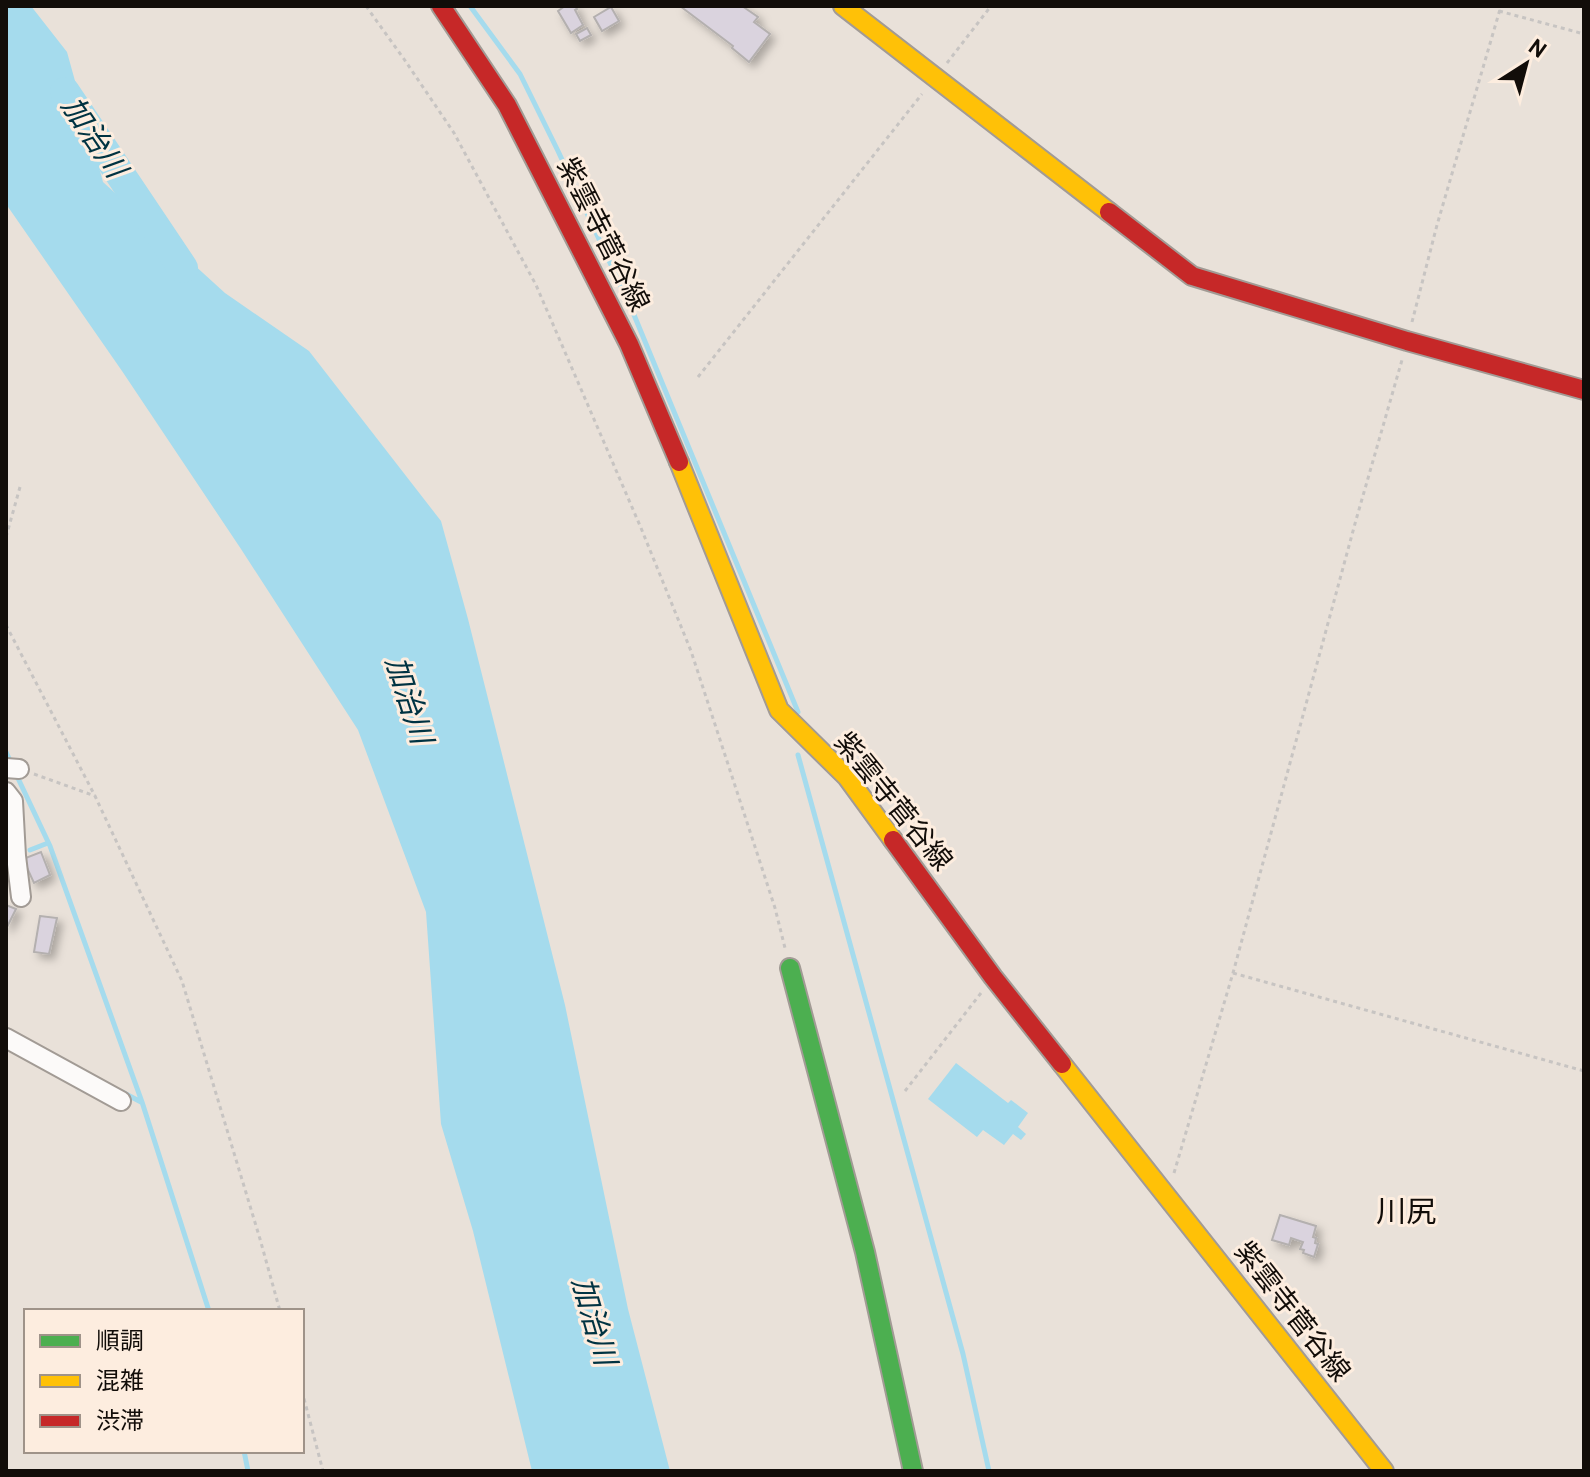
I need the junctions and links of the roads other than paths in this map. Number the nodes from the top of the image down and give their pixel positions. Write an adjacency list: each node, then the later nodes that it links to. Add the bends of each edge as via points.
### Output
1 (441, 6): 10 (main road, 紫雲寺菅谷線, via 507,105 629,344 779,710 847,777 993,977)
2 (843, 6): 3 (main road, via 1192,276)
3 (1584, 390)
4 (6, 792): 5 (street, via 13,801)
5 (21, 897)
6 (790, 968): 9 (main road, via 865,1252)
7 (6, 1038): 8 (street)
8 (121, 1101)
9 (913, 1471)
10 (1384, 1471)

